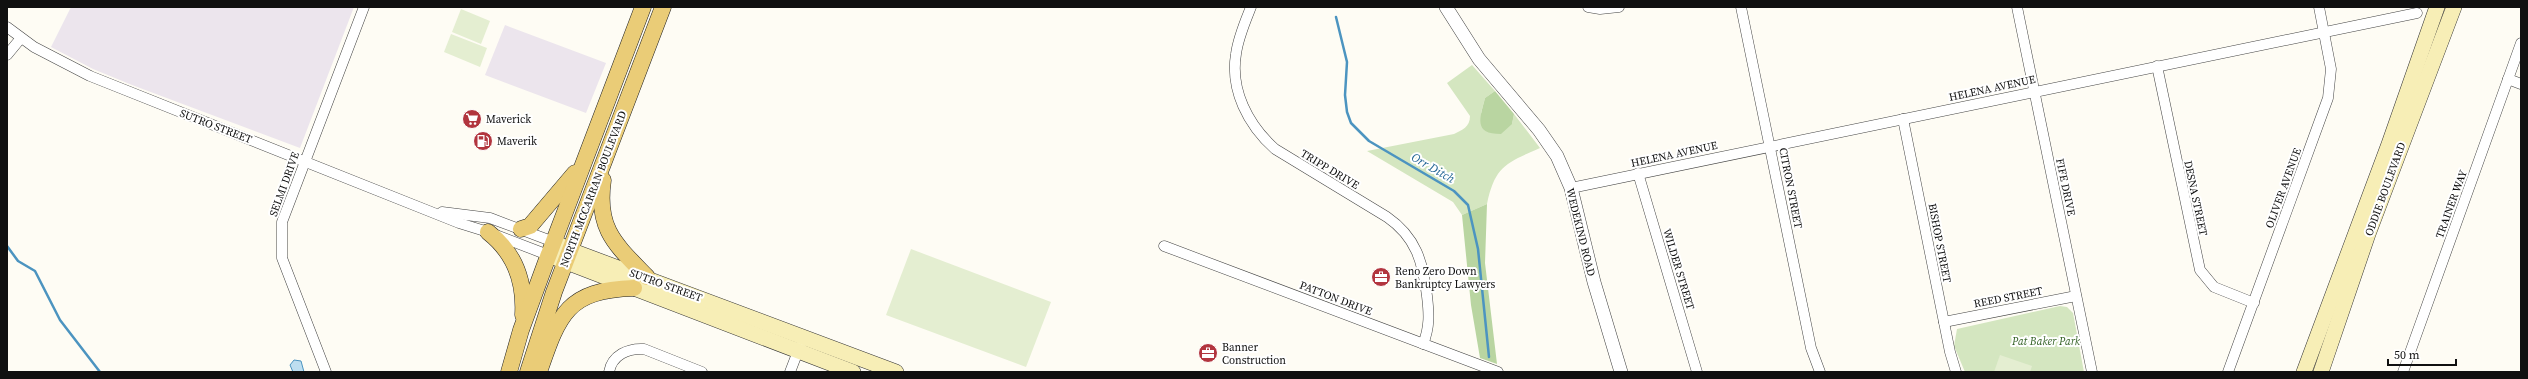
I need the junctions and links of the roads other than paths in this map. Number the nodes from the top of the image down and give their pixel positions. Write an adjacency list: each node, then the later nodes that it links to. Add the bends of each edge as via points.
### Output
1 (364, 7): 27 (street, SELMI DRIVE)
2 (643, 7): 26 (main road, NORTH MCCARRAN BOULEVARD)
3 (663, 7): 25 (main road, NORTH MCCARRAN BOULEVARD)
4 (1251, 7): 45 (street, TRIPP DRIVE, via 1236,54 1235,72 1244,110 1261,137 1275,149 1387,217 1414,243 1423,267 1429,319)
5 (1446, 7): 29 (street, WEDEKIND ROAD, via 1479,59 1548,142)
6 (1588, 7): 7 (street)
7 (1619, 7)
8 (1741, 7): 24 (street, CITRON STREET)
9 (2017, 7): 22 (street, FIFE DRIVE)
10 (2320, 7): 15 (street, OLIVER AVENUE)
11 (2437, 7): 63 (main road, ODDIE BOULEVARD)
12 (2454, 7): 64 (main road, ODDIE BOULEVARD, via 2368,234)
13 (2417, 13): 15 (street, HELENA AVENUE)
14 (7, 27): 16 (street, SUTRO STREET)
15 (2324, 32): 19 (street, HELENA AVENUE); 40 (street, OLIVER AVENUE, via 2331,69 2328,98)
16 (21, 38): 18 (street); 27 (street, SUTRO STREET, via 53,58 90,76)
17 (2521, 43): 20 (street, TRAINER WAY)
18 (7, 55)
19 (2157, 66): 22 (street, HELENA AVENUE); 40 (street, DESNA STREET, via 2200,270 2214,287)
20 (2508, 79): 21 (street); 65 (street, TRAINER WAY)
21 (2521, 84)
22 (2035, 92): 23 (street, HELENA AVENUE); 39 (street, FIFE DRIVE)
23 (1903, 119): 24 (street, HELENA AVENUE); 42 (street, BISHOP STREET)
24 (1770, 146): 28 (street, HELENA AVENUE); 59 (street, CITRON STREET, via 1811,348)
25 (610, 147): 35 (main road, NORTH MCCARRAN BOULEVARD); 36 (main road, via 601,195 604,222 615,245)
26 (586, 157): 31 (main road, via 530,226); 34 (main road, NORTH MCCARRAN BOULEVARD)
27 (305, 161): 30 (street, SUTRO STREET); 47 (street, SELMI DRIVE, via 284,213 281,249 286,270)
28 (1638, 173): 29 (street, HELENA AVENUE); 58 (street, WILDER STREET)
29 (1571, 188): 57 (street, WEDEKIND ROAD, via 1595,285)
30 (432, 211): 31 (street, SUTRO STREET, via 481,216); 32 (street, SUTRO STREET)
31 (521, 229): 34 (street, SUTRO STREET)
32 (488, 232): 34 (street, SUTRO STREET); 43 (main road, via 508,251 521,279)
33 (1164, 246): 45 (street, PATTON DRIVE)
34 (551, 249): 35 (main road, SUTRO STREET); 43 (main road, NORTH MCCARRAN BOULEVARD)
35 (568, 256): 36 (main road, SUTRO STREET); 37 (main road, SUTRO STREET); 49 (main road, NORTH MCCARRAN BOULEVARD, via 542,323)
36 (647, 277): 38 (main road, SUTRO STREET)
37 (634, 288): 41 (main road, SUTRO STREET); 50 (main road, via 591,293 574,304 556,328)
38 (686, 292): 41 (main road, via 681,296); 44 (main road, SUTRO STREET)
39 (2076, 296): 42 (street, REED STREET); 61 (street, FIFE DRIVE)
40 (2254, 303): 62 (street, OLIVER AVENUE)
41 (677, 306): 46 (main road, SUTRO STREET)
42 (1944, 322): 60 (street, BISHOP STREET)
43 (521, 330): 48 (main road, NORTH MCCARRAN BOULEVARD)
44 (803, 337): 46 (street); 55 (main road, SUTRO STREET)
45 (1423, 344): 56 (street, PATTON DRIVE)
46 (798, 351): 53 (street); 54 (main road, SUTRO STREET)
47 (326, 372)
48 (509, 372)
49 (528, 372)
50 (539, 372)
51 (609, 372): 52 (street, via 613,362 622,353 635,349 644,349)
52 (702, 372)
53 (790, 372)
54 (853, 372)
55 (896, 372)
56 (1498, 372)
57 (1621, 372)
58 (1697, 372)
59 (1820, 372)
60 (1956, 372)
61 (2092, 372)
62 (2228, 372)
63 (2304, 372)
64 (2321, 372)
65 (2403, 372)

